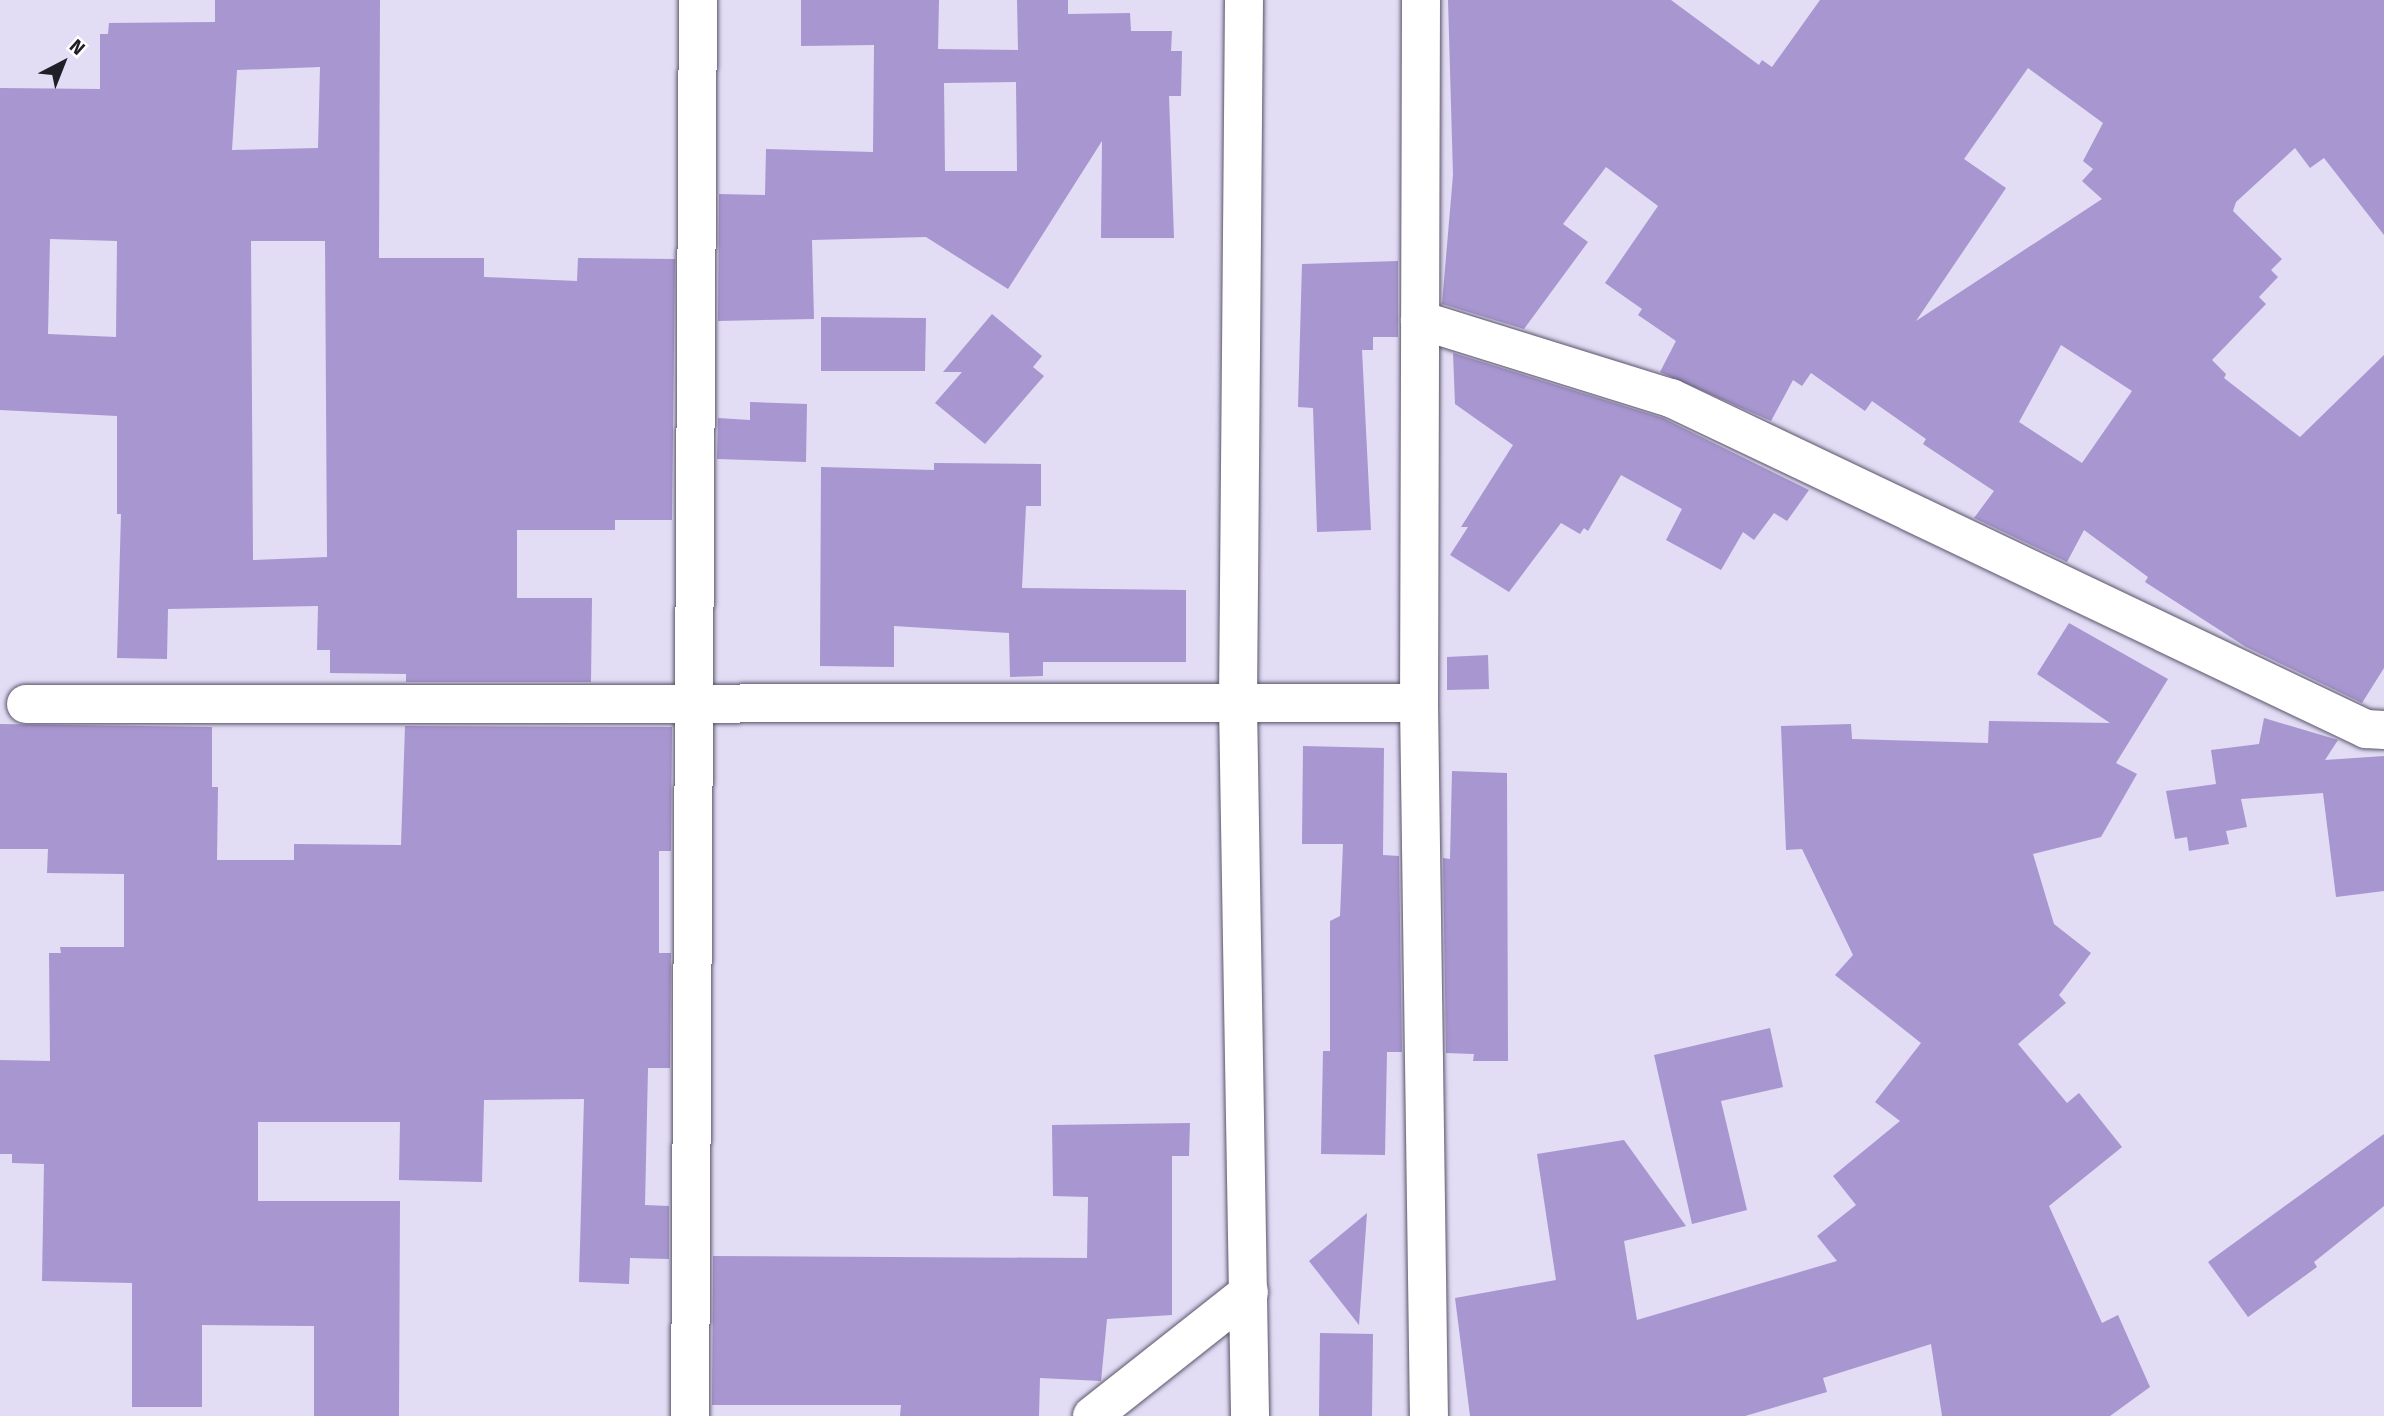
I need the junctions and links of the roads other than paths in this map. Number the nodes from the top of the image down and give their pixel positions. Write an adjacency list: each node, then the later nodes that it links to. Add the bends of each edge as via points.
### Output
1 (698, 0): 5 (street)
2 (1244, 0): 8 (street)
3 (1421, 0): 4 (street)
4 (1420, 320): 6 (street); 9 (street, via 1671,398 2366,729)
5 (697, 701): 7 (street); 8 (street); 11 (street)
6 (1419, 703): 8 (street); 14 (street)
7 (26, 704)
8 (1238, 705): 10 (street)
9 (2384, 730)
10 (1249, 1292): 12 (street); 13 (street)
11 (690, 1416)
12 (1092, 1416)
13 (1250, 1416)
14 (1429, 1416)

